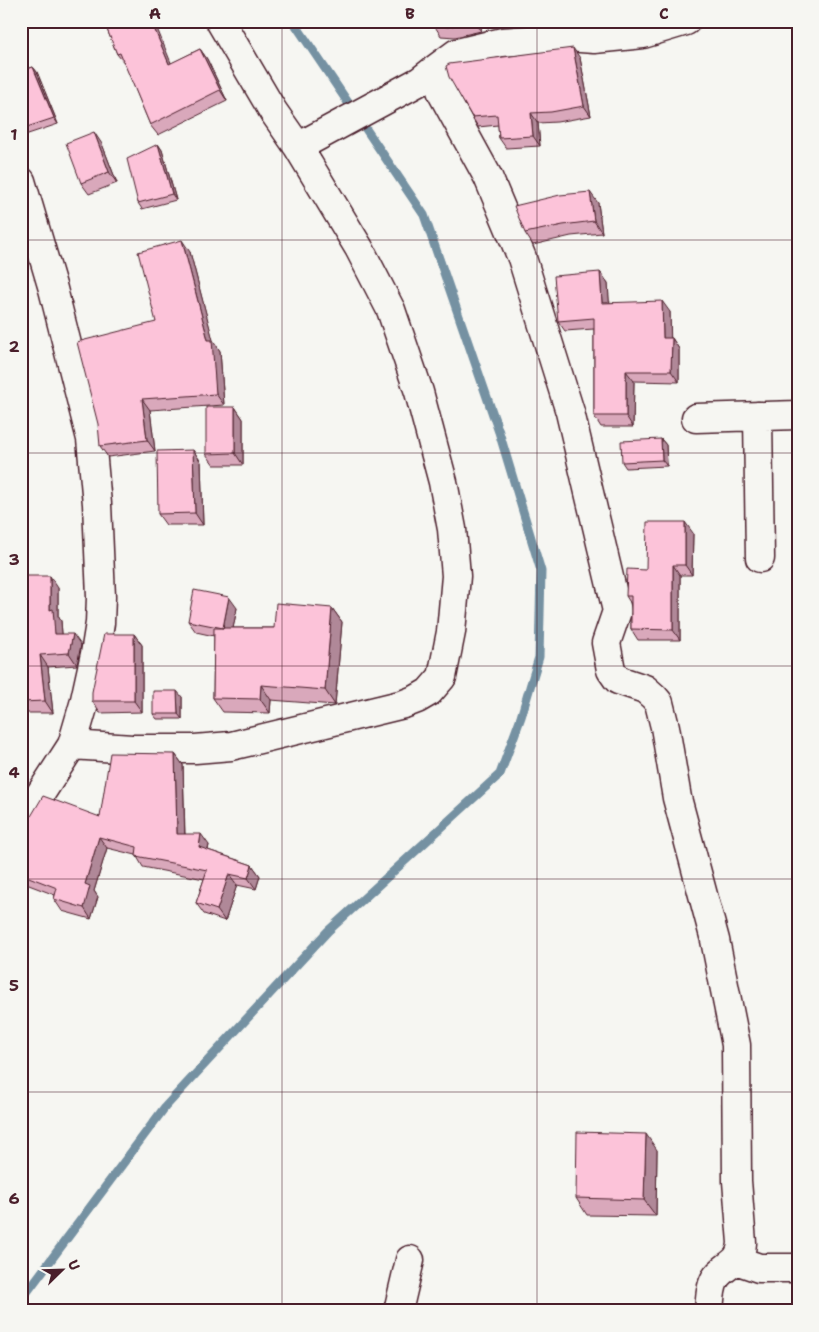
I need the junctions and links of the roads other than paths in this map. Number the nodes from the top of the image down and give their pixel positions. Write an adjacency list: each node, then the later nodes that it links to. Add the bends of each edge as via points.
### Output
1 (220, 21): 5 (street)
2 (686, 21): 3 (street, via 643,34 594,39)
3 (539, 30): 4 (street, via 457,53)
4 (427, 76): 5 (street); 14 (street, via 442,93 506,217 558,368 616,611 606,643 611,670 618,680 645,689 654,696 662,714 677,798 714,940 736,1045 737,1181 742,1243 742,1251)
5 (298, 147): 11 (street, via 359,248 390,310 419,392 443,482 456,576 451,632 442,677 417,700 231,746 132,749)
6 (21, 181): 11 (street, via 91,439 97,504 100,623)
7 (798, 415): 8 (street)
8 (758, 416): 9 (street); 10 (street)
9 (696, 418)
10 (760, 558)
11 (72, 746): 12 (street)
12 (21, 827)
13 (410, 1260): 16 (street)
14 (736, 1260): 15 (street, via 759,1268); 17 (street, via 715,1280)
15 (798, 1268)
16 (398, 1311)
17 (709, 1311)

